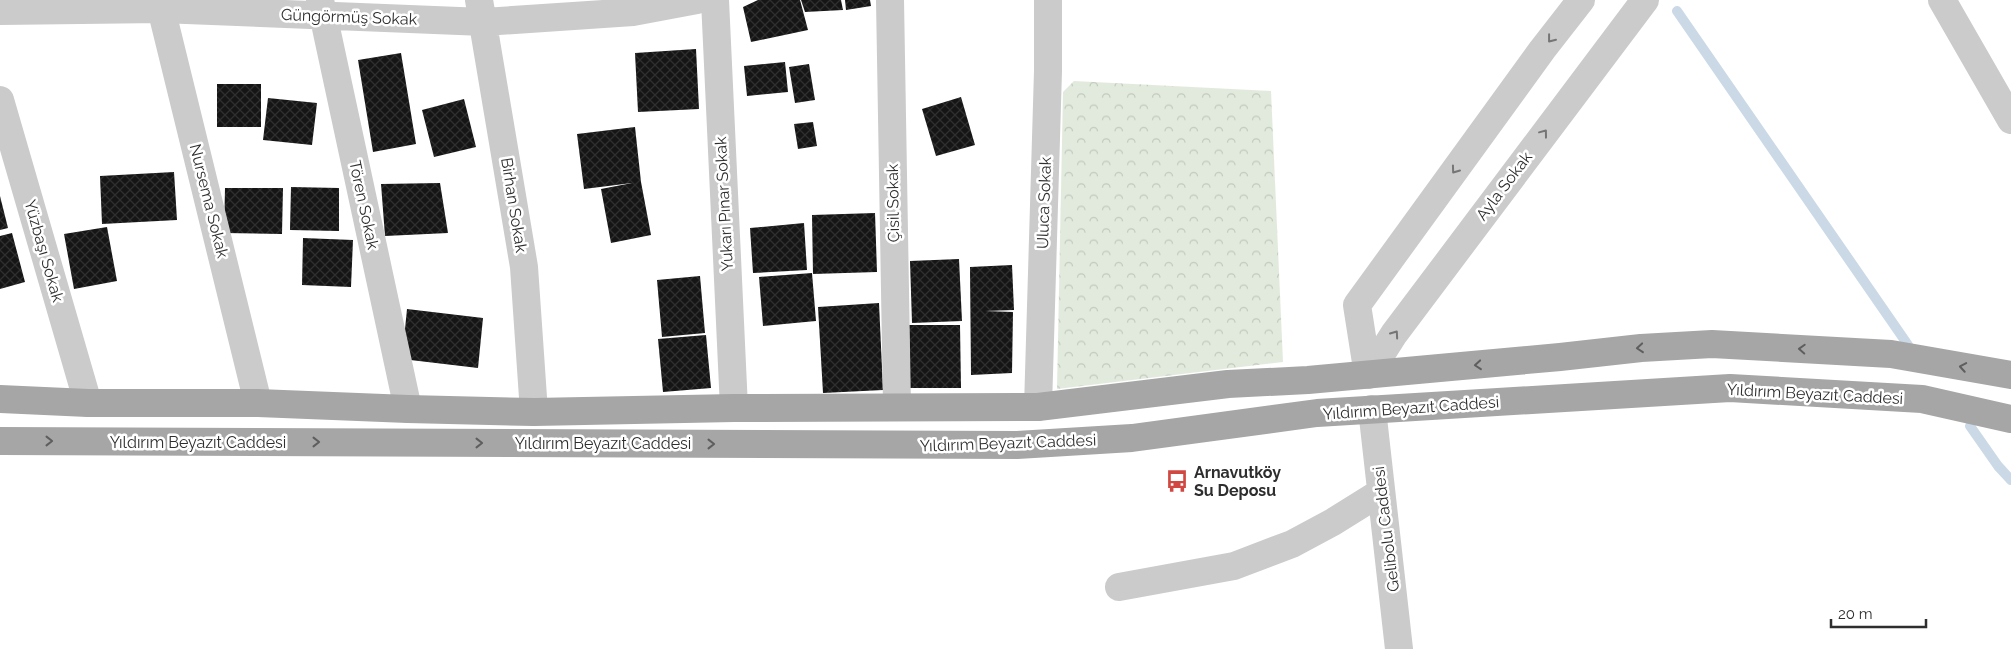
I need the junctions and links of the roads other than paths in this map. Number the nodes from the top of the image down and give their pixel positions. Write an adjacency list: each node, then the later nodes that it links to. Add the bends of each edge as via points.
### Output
1 (697, 0): 9 (street, Güngörmüş Sokak)
2 (715, 0): 22 (street, Yukarı Pınar Sokak)
3 (890, 0): 20 (street, Çisil Sokak)
4 (1048, 0): 21 (street, Uluca Sokak)
5 (1581, 0): 15 (street, one-way to 15, via 1357,304)
6 (1645, 0): 15 (street, Ayla Sokak, one-way to 6, via 1394,334)
7 (1942, 0): 14 (street)
8 (160, 5): 10 (street, Güngörmüş Sokak); 12 (street, Güngörmüş Sokak); 19 (street, Nursema Sokak)
9 (633, 6): 11 (street, Güngörmüş Sokak)
10 (322, 8): 11 (street, Güngörmüş Sokak); 23 (street, Tören Sokak)
11 (481, 11): 25 (street, Birhan Sokak, via 524,267)
12 (0, 12)
13 (0, 100): 18 (street, Yüzbaşı Sokak)
14 (2011, 120)
15 (1368, 374): 16 (main road, one-way to 15, via 1891,354 1712,344); 21 (main road, via 1228,384); 24 (main road)
16 (2011, 375)
17 (0, 399): 18 (main road)
18 (88, 402): 19 (main road)
19 (258, 403): 23 (main road)
20 (897, 406): 21 (main road); 22 (main road)
21 (1038, 407)
22 (734, 408): 25 (main road)
23 (408, 409): 25 (main road)
24 (1372, 409): 26 (main road, Yıldırım Beyazıt Caddesi, via 1730,388 1922,399); 27 (main road, Yıldırım Beyazıt Caddesi, one-way to 24, via 1017,445 1132,438 1317,413); 28 (street, Gelibolu Caddesi)
25 (534, 412)
26 (2011, 419)
27 (0, 441)
28 (1381, 492): 29 (street, via 1292,544 1234,566); 30 (street, Gelibolu Caddesi)
29 (1120, 587)
30 (1399, 649)

